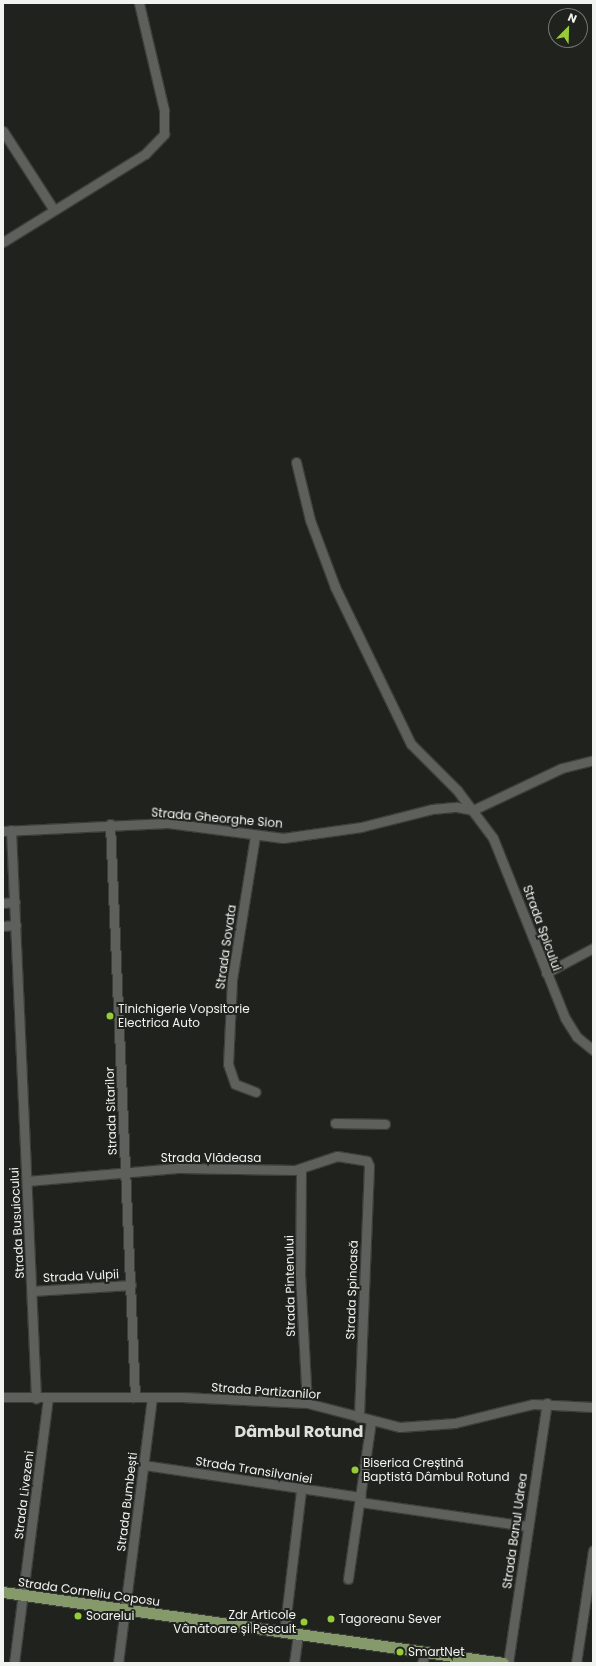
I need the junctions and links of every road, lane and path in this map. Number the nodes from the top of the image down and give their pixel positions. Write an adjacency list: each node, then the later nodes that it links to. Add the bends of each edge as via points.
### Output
1 (139, 3): 3 (street, via 164,110 164,134 144,154)
2 (3, 131): 3 (street)
3 (54, 210): 4 (street)
4 (3, 242)
5 (296, 462): 7 (street, Strada Spicului, via 310,520 335,587 411,744)
6 (593, 760): 7 (street, via 562,768)
7 (473, 810): 10 (street, Strada Gheorghe Sion, via 457,807 432,809 361,827 283,838); 16 (street, Strada Spicului, via 500,852)
8 (110, 824): 9 (street, Strada Gheorghe Sion); 10 (street, Strada Gheorghe Sion, via 168,823); 23 (street, Strada Sitarilor)
9 (7, 830): 11 (street, Strada Busuiocului)
10 (255, 836): 18 (street, Strada Sovata, via 232,980 228,1064 235,1084)
11 (15, 902): 12 (street); 13 (street, Strada Busuiocului)
12 (3, 903)
13 (16, 925): 14 (street); 24 (street, Strada Busuiocului)
14 (3, 926)
15 (593, 948): 16 (street)
16 (546, 973): 17 (street, Strada Spicului, via 565,1018 577,1036)
17 (593, 1050)
18 (256, 1092)
19 (335, 1123): 20 (street)
20 (384, 1124)
21 (368, 1162): 22 (street, Strada Vlădeasa, via 332,1156); 35 (street, Strada Spinoasă)
22 (301, 1169): 23 (street, Strada Vlădeasa, via 180,1168); 32 (street, Strada Pintenului, via 300,1274)
23 (125, 1173): 24 (street, Strada Vlădeasa); 25 (street, Strada Sitarilor)
24 (26, 1181): 26 (street, Strada Busuiocului)
25 (131, 1285): 26 (street, Strada Vulpii); 28 (street, Strada Sitarilor)
26 (32, 1290): 30 (street, Strada Busuiocului)
27 (3, 1397): 30 (street, Strada Partizanilor)
28 (135, 1397): 29 (street, Strada Partizanilor); 31 (street, Strada Partizanilor)
29 (152, 1397): 32 (street, Strada Partizanilor); 37 (street, Strada Bumbești)
30 (36, 1398): 31 (street, Strada Partizanilor)
31 (48, 1398): 44 (street, Strada Livezeni)
32 (307, 1403): 35 (street, Strada Partizanilor)
33 (547, 1403): 34 (street, Strada Partizanilor); 36 (street, Strada Partizanilor, via 455,1423 400,1427); 40 (street, Strada Banul Udrea)
34 (593, 1407)
35 (358, 1418): 36 (street, Strada Partizanilor)
36 (371, 1422): 39 (street)
37 (144, 1465): 38 (street, Strada Transilvaniei); 45 (street, Strada Bumbești)
38 (301, 1490): 39 (street, Strada Transilvaniei); 46 (street)
39 (360, 1500): 40 (street, Strada Transilvaniei); 42 (street)
40 (527, 1526): 53 (street, Strada Banul Udrea)
41 (593, 1550): 54 (street)
42 (348, 1579)
43 (3, 1592): 44 (main road, Strada Corneliu Coposu)
44 (23, 1595): 45 (main road, Strada Corneliu Coposu); 49 (street, Strada Livezeni)
45 (126, 1610): 46 (main road, Strada Corneliu Coposu); 50 (street, Strada Bumbești)
46 (284, 1633): 47 (main road, Strada Corneliu Coposu)
47 (298, 1635): 48 (main road, Strada Corneliu Coposu); 51 (street)
48 (424, 1658): 52 (main road, Strada Corneliu Coposu)
49 (14, 1663)
50 (118, 1663)
51 (294, 1663)
52 (504, 1663)
53 (508, 1663)
54 (576, 1663)

